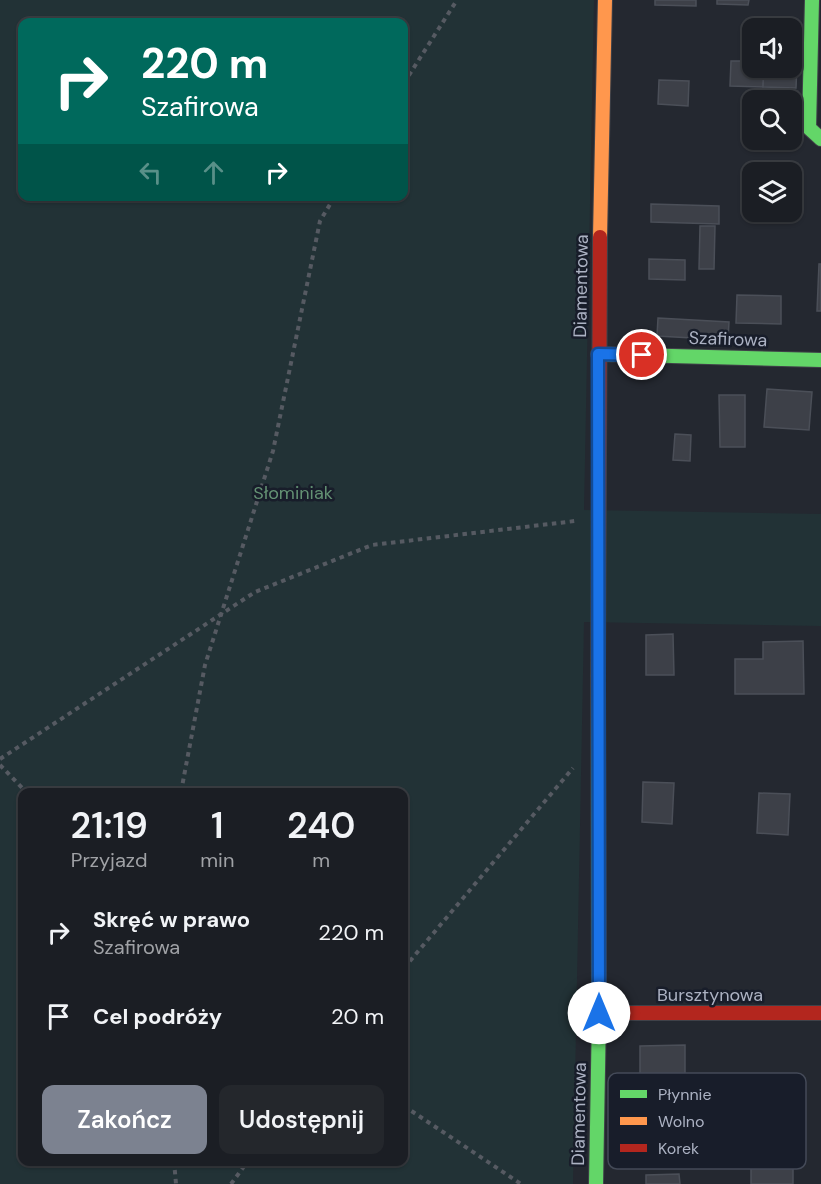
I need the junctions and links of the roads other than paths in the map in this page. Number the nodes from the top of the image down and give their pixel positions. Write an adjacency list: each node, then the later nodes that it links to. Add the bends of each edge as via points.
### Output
1 (605, 0): 4 (street, Diamentowa)
2 (812, 0): 3 (street, via 809,128)
3 (821, 140)
4 (598, 354): 5 (street, Szafirowa); 6 (street, Diamentowa)
5 (821, 360)
6 (599, 1013): 7 (street, Bursztynowa); 8 (street, Diamentowa)
7 (821, 1013)
8 (596, 1184)

